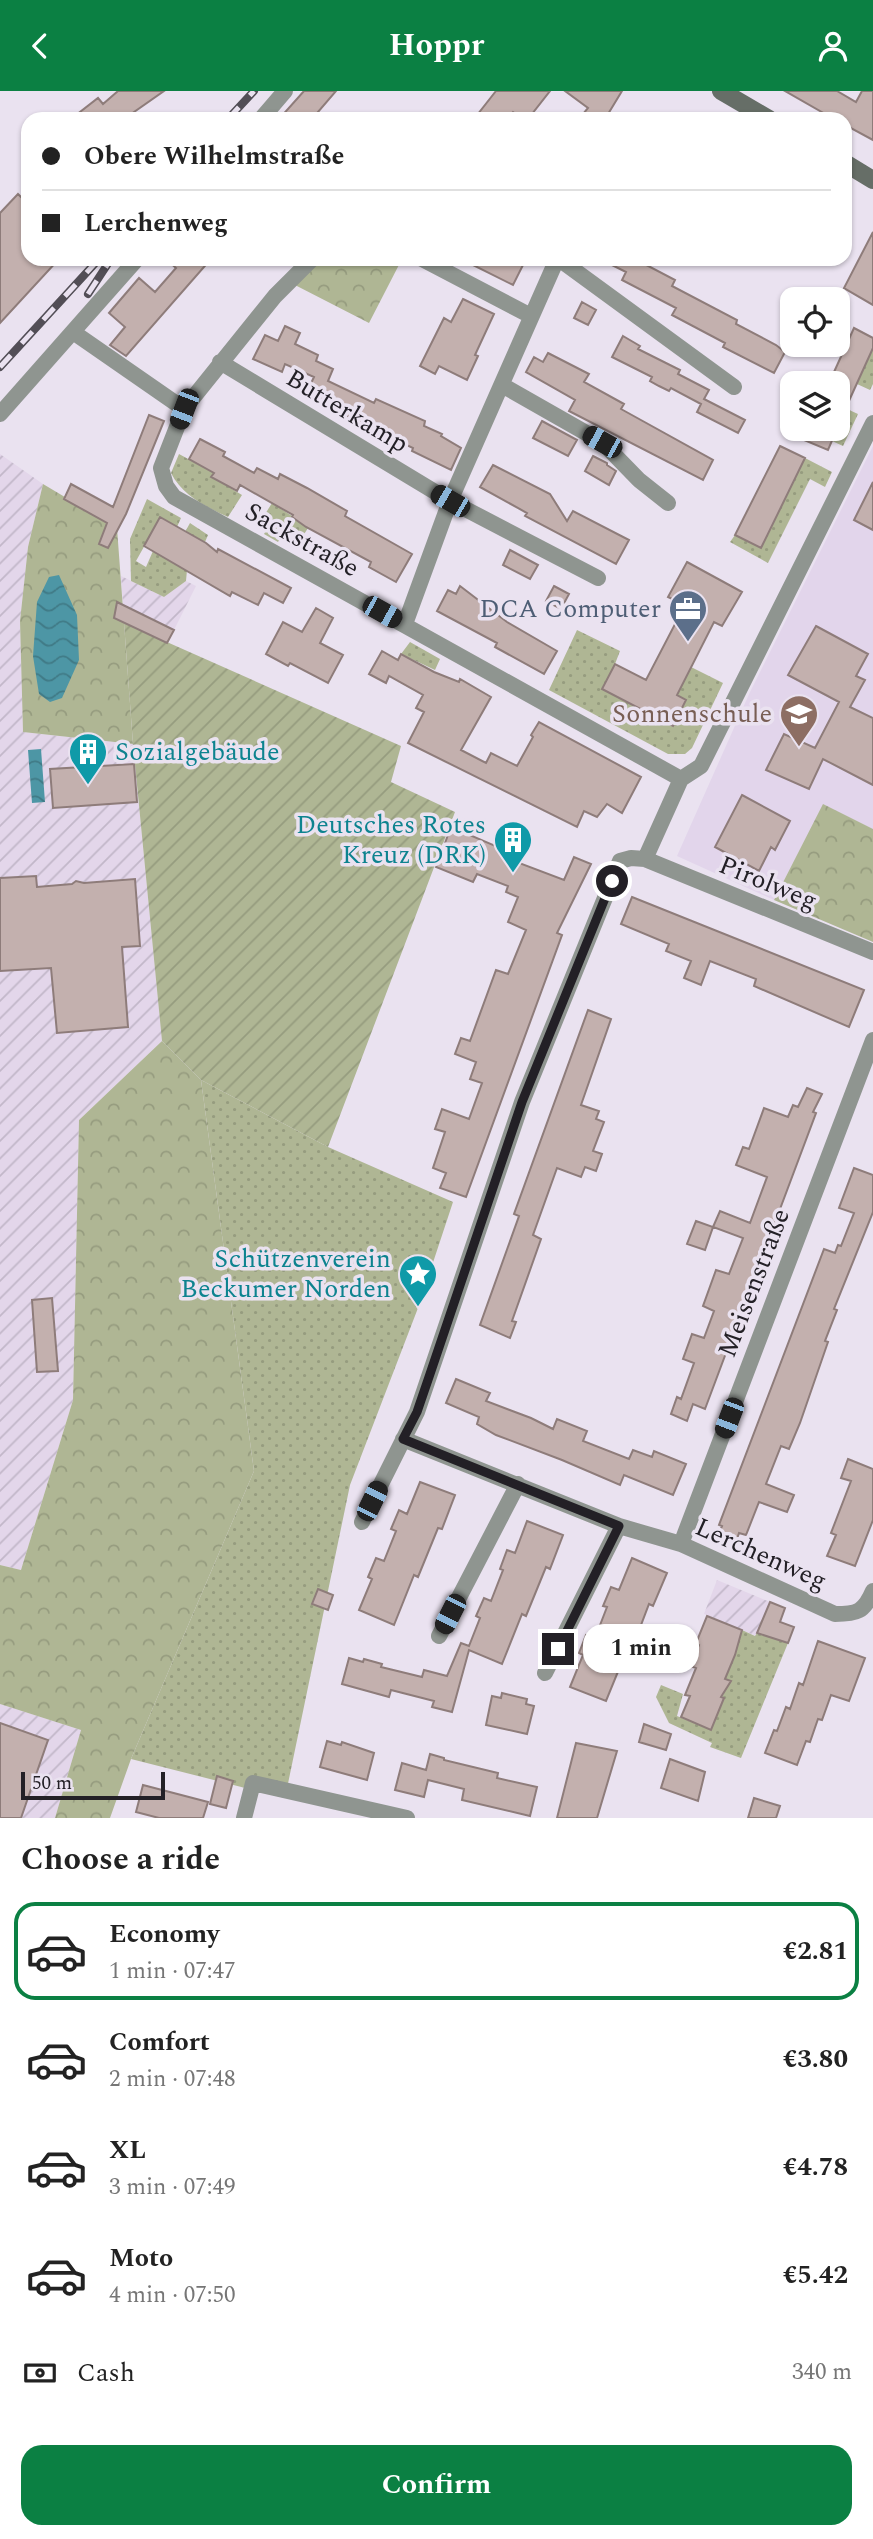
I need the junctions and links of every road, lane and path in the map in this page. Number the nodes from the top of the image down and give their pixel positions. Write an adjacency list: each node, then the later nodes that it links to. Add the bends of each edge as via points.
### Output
1 (285, 91): 3 (street)
2 (721, 91): 4 (street)
3 (267, 112)
4 (757, 112)
5 (852, 167): 6 (street)
6 (873, 180)
7 (131, 266): 13 (street)
8 (305, 266): 14 (street)
9 (435, 266): 12 (street)
10 (555, 266): 12 (street)
11 (568, 266): 16 (street)
12 (531, 316): 15 (street)
13 (73, 332): 17 (street); 18 (street)
14 (220, 362): 17 (street); 20 (street, Butterkamp)
15 (502, 385): 20 (street); 21 (street, via 602,442)
16 (734, 387)
17 (184, 409): 23 (street, Sackstraße, via 161,468 174,497)
18 (0, 414)
19 (873, 423): 24 (street, via 701,766)
20 (450, 501): 22 (street, Butterkamp); 23 (street)
21 (668, 503)
22 (598, 578)
23 (405, 624): 24 (street, Sackstraße)
24 (681, 779): 25 (street)
25 (645, 859): 26 (street, Pirolweg); 28 (street, via 620,861 522,1102 426,1387)
26 (873, 951)
27 (873, 1039): 32 (street, Meisenstraße)
28 (403, 1439): 29 (street, Lerchenweg); 30 (street)
29 (517, 1485): 31 (street, Lerchenweg); 34 (street)
30 (362, 1521)
31 (619, 1526): 32 (street, Lerchenweg); 35 (street)
32 (681, 1544): 33 (street, Lerchenweg, via 835,1614 854,1614 867,1604)
33 (873, 1591)
34 (439, 1636)
35 (545, 1673)
36 (244, 1818): 37 (street, via 253,1783)
37 (407, 1818)

